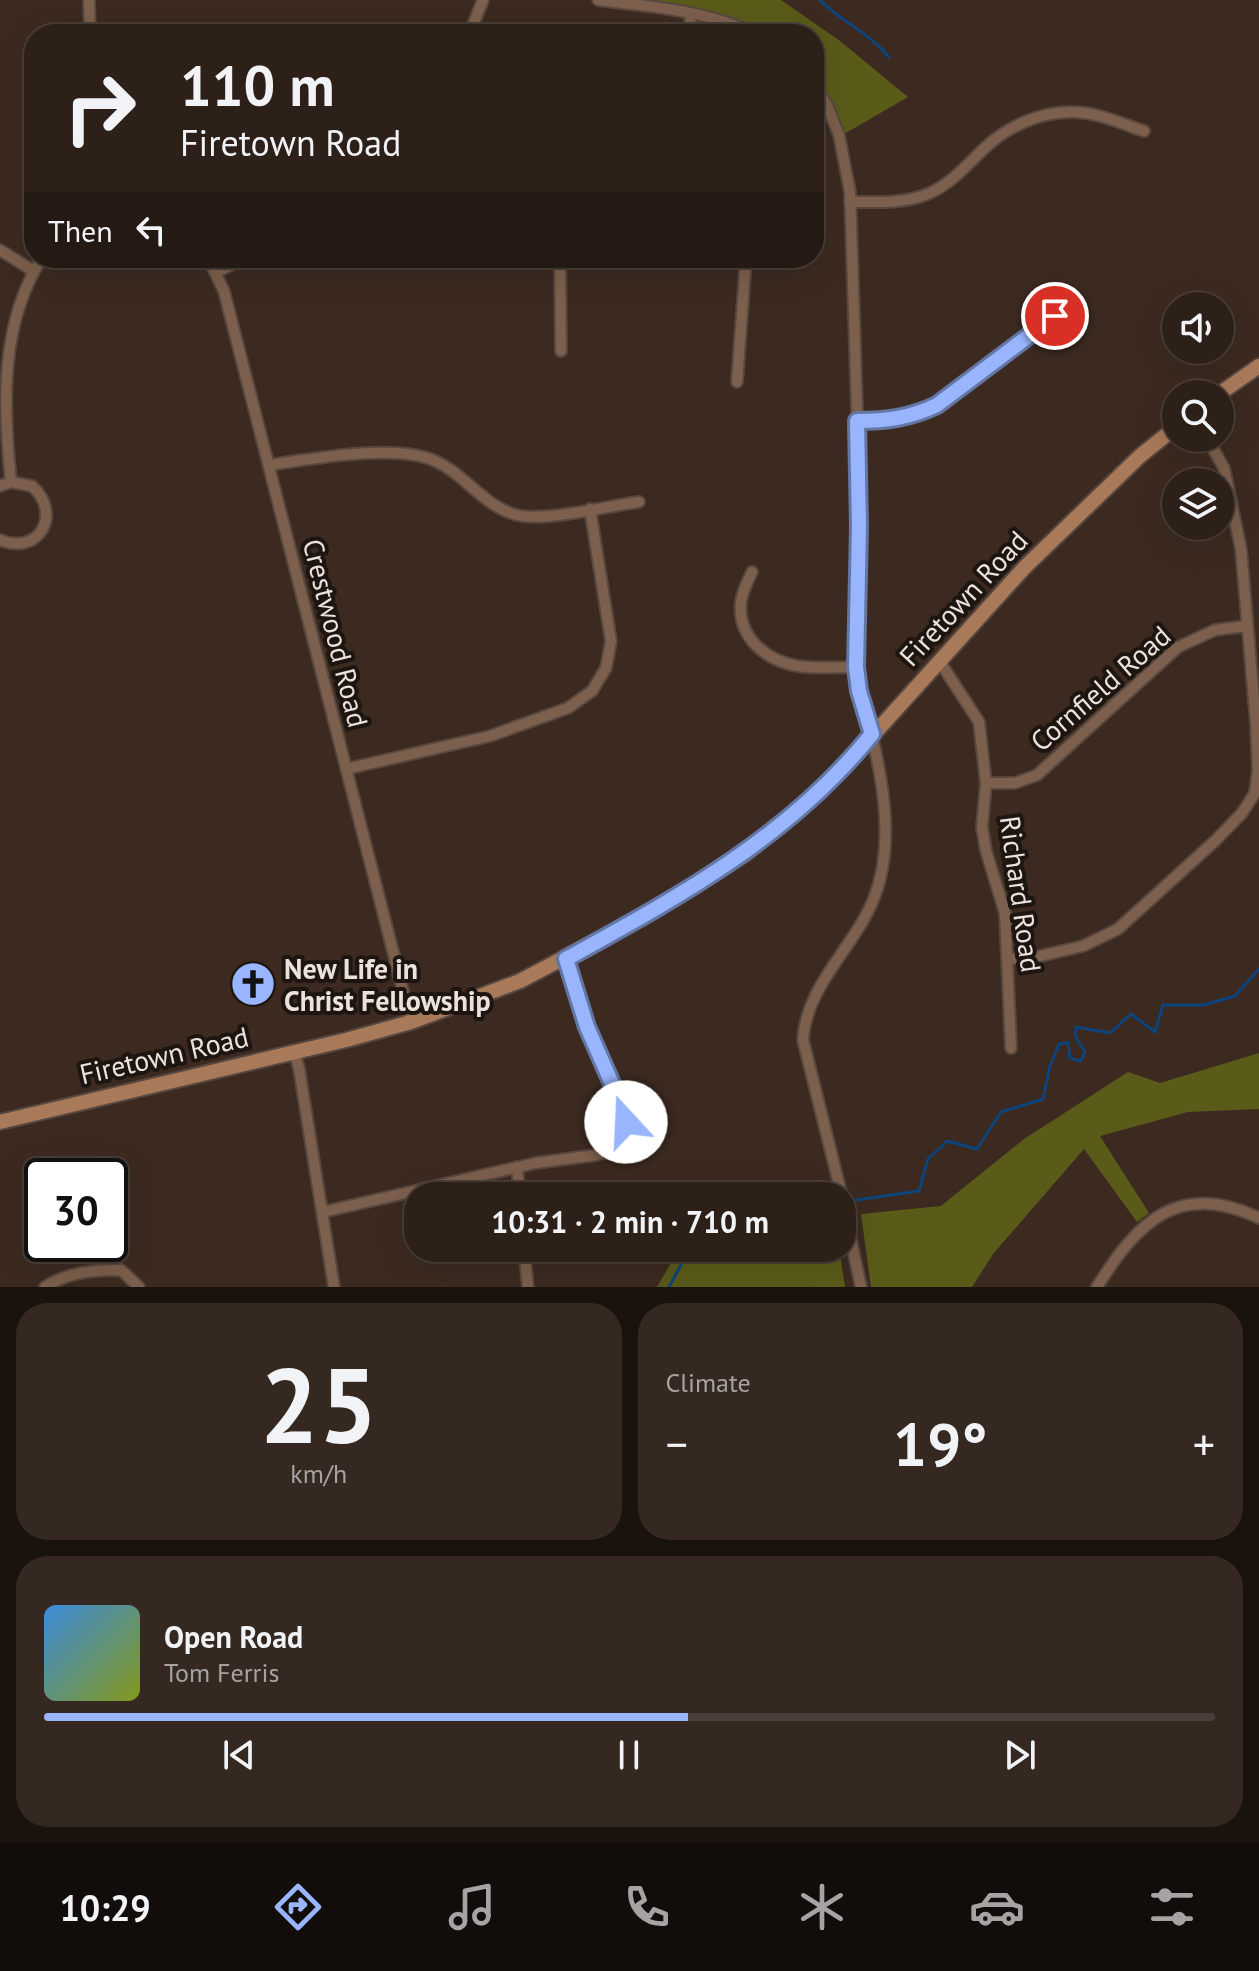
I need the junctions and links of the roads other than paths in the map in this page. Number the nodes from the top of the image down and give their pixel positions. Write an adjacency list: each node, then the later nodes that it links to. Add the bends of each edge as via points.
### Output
1 (89, 0): 5 (street)
2 (483, 0): 6 (street)
3 (598, 0): 4 (street)
4 (691, 13): 7 (street); 8 (street)
5 (90, 24)
6 (473, 24)
7 (690, 24)
8 (734, 24)
9 (824, 100): 11 (street, via 847,164)
10 (1144, 131): 11 (street, via 1086,113 1050,115 1001,135 957,177 930,193 891,202)
11 (850, 202): 26 (street)
12 (0, 250): 13 (street)
13 (24, 265)
14 (29, 268): 19 (street)
15 (214, 268): 20 (street, Crestwood Road)
16 (225, 268): 20 (street)
17 (560, 268): 22 (street)
18 (745, 268): 24 (street)
19 (32, 270): 30 (street, via 3,349 1,385)
20 (217, 272): 29 (street, Crestwood Road)
21 (1076, 300): 26 (street, via 937,405 897,420)
22 (561, 351)
23 (1259, 366): 25 (street)
24 (737, 382)
25 (1234, 384)
26 (857, 421): 38 (street)
27 (1162, 438): 37 (street, Firetown Road, via 1024,568)
28 (1215, 452): 36 (street, via 1224,468 1241,549)
29 (269, 465): 33 (street, via 331,456 411,454 436,461 496,507 518,516); 40 (street, Crestwood Road)
30 (11, 482): 31 (street); 34 (street, via 32,486 41,494 47,514 31,541)
31 (0, 486)
32 (639, 502): 33 (street)
33 (590, 509): 40 (street, via 611,641 606,668 592,691 568,708 490,736)
34 (0, 540)
35 (752, 572): 38 (street, via 741,601 745,632 754,645 783,663 801,667)
36 (1246, 626): 41 (street, Cornfield Road, via 1215,630 1178,647 1037,775 1015,783); 43 (street, via 1258,770 1255,793 1242,813 1118,929 1083,946)
37 (940, 662): 39 (street, Firetown Road); 41 (street, Richard Road, via 979,722)
38 (856, 667): 39 (street)
39 (872, 734): 42 (street, Firetown Road, via 812,798 745,854); 50 (street, via 885,826 875,896 821,984 804,1024 803,1040)
40 (346, 769): 44 (street, Crestwood Road)
41 (986, 783): 43 (street, Richard Road, via 982,827 1005,913)
42 (566, 959): 44 (street, Firetown Road); 48 (street, via 587,1027 621,1104 627,1136 612,1150 596,1155)
43 (1009, 959): 45 (street, Richard Road)
44 (411, 1022): 46 (street, Firetown Road)
45 (1011, 1048)
46 (294, 1052): 47 (street, Firetown Road); 51 (street)
47 (0, 1122)
48 (517, 1167): 49 (street); 51 (street)
49 (519, 1182)
50 (838, 1182)
51 (323, 1212): 57 (street)
52 (1259, 1218): 60 (street, via 1221,1203 1152,1218 1121,1249)
53 (525, 1262): 58 (street)
54 (856, 1262): 59 (street)
55 (45, 1287): 56 (street, via 61,1277 121,1270)
56 (139, 1287)
57 (334, 1287)
58 (528, 1287)
59 (861, 1287)
60 (1097, 1287)

